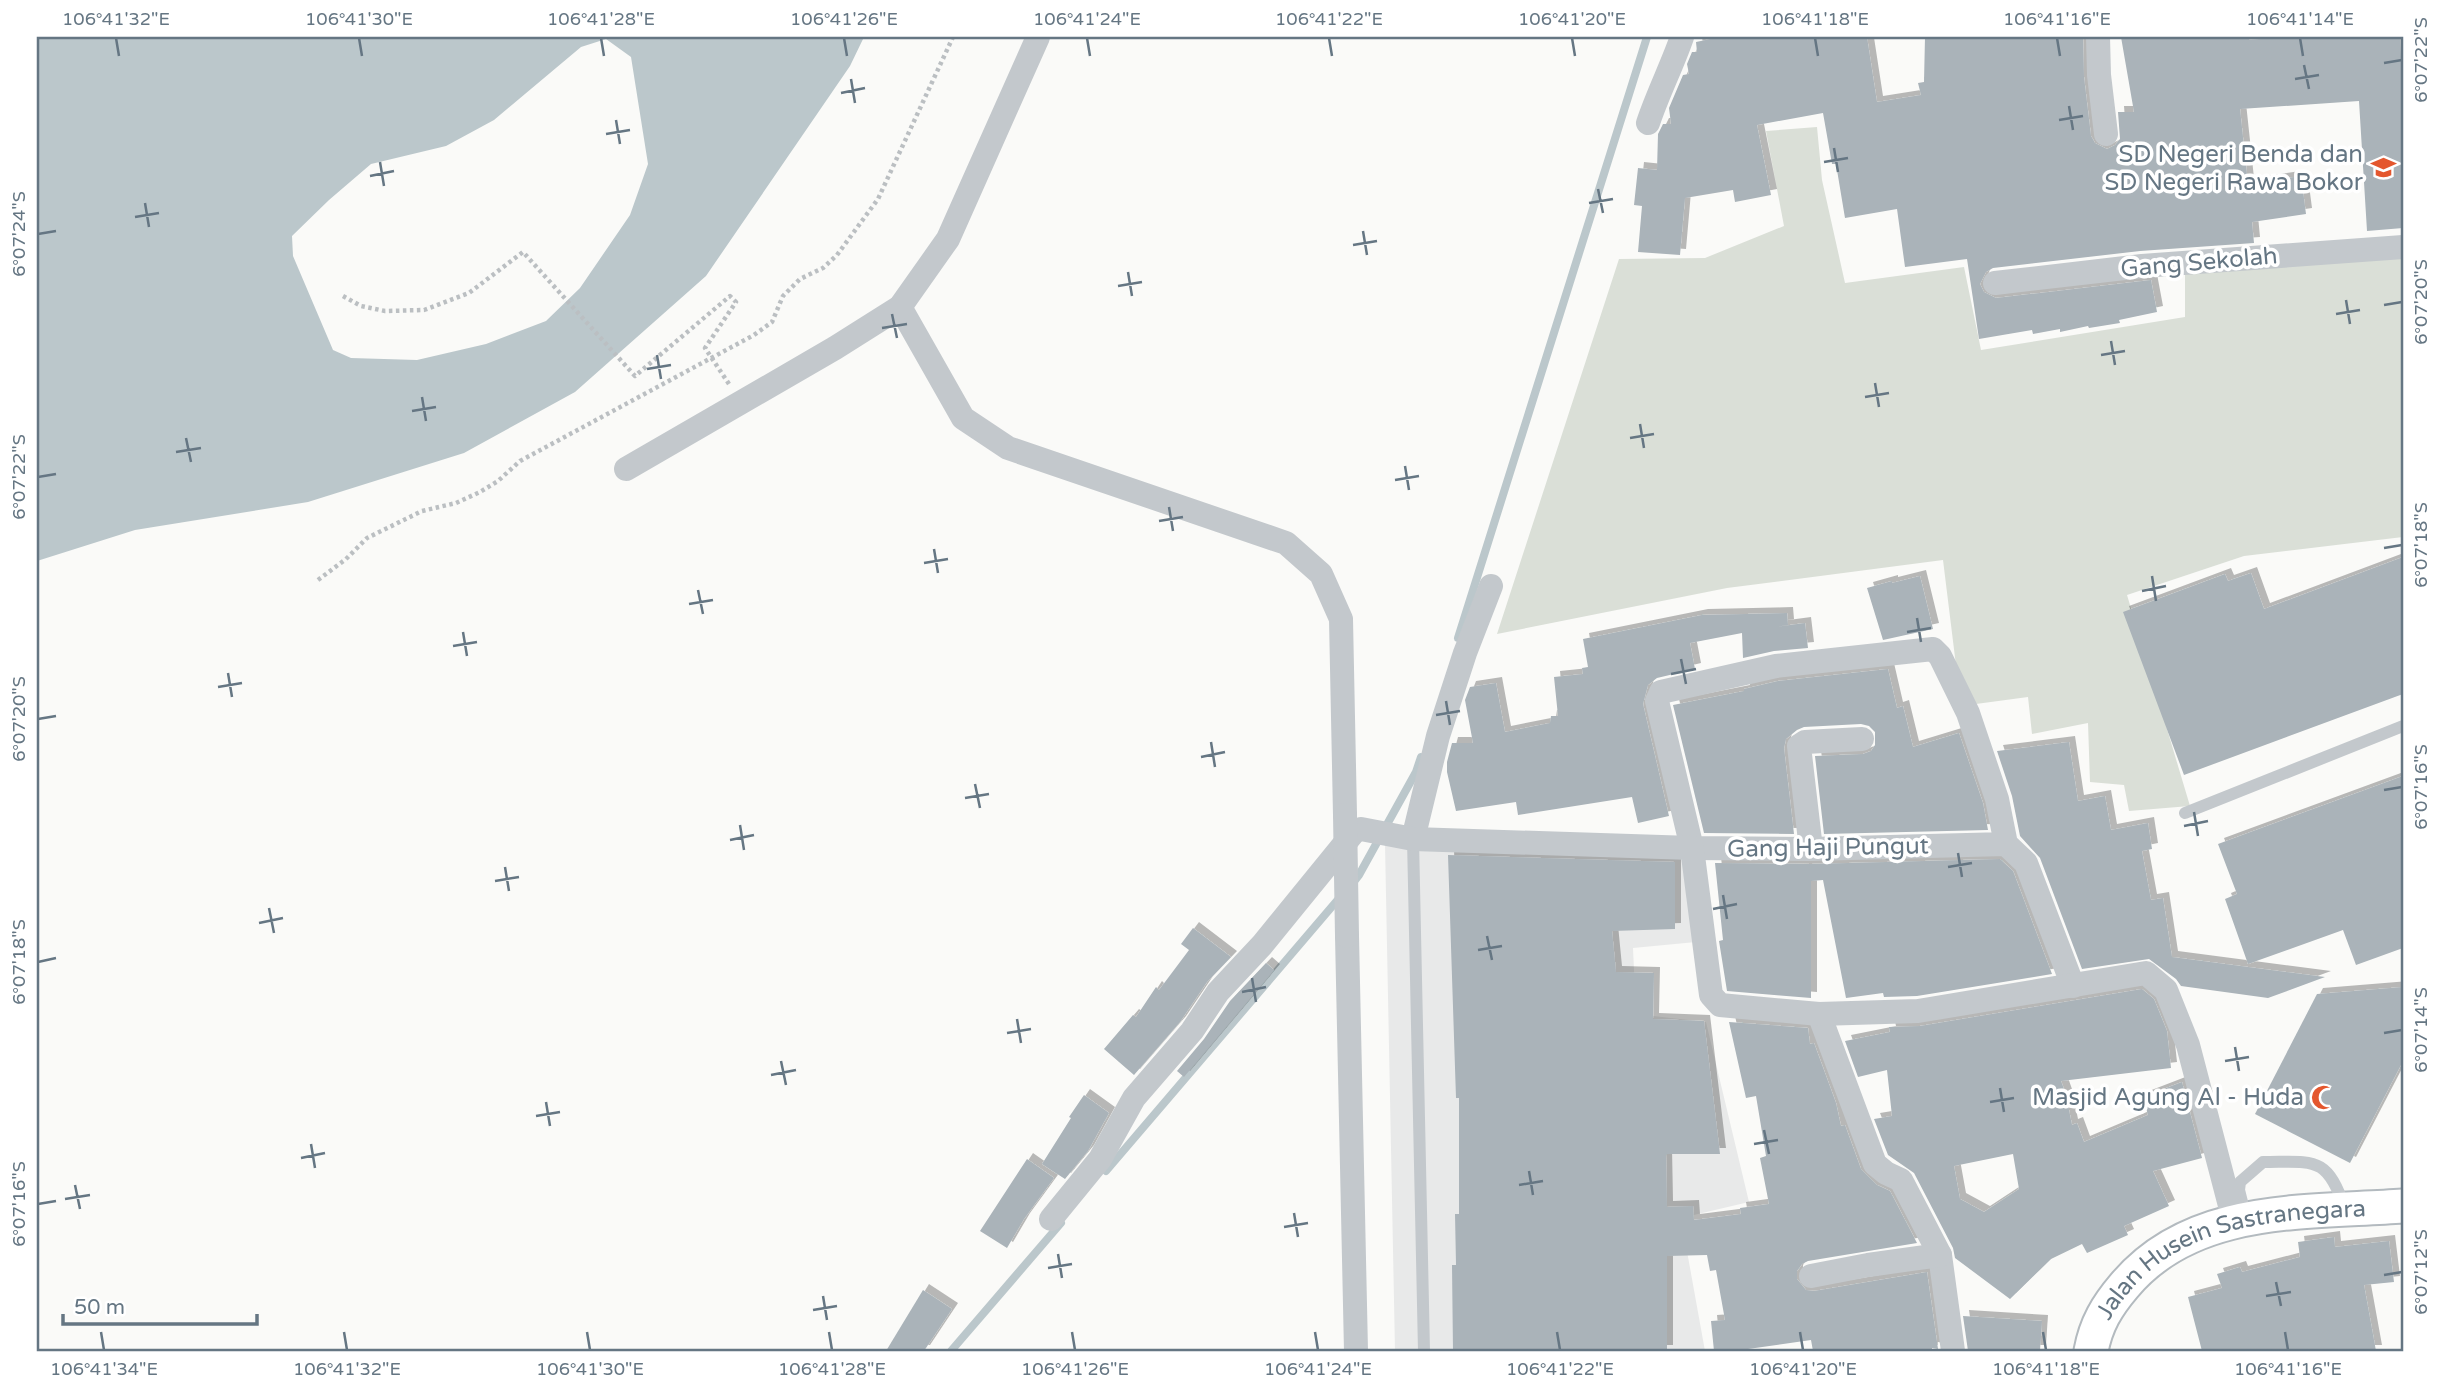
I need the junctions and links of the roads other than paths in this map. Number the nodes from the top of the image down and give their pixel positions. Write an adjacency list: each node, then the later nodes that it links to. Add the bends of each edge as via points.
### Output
1 (1038, 37): 8 (street, via 948,239)
2 (1682, 37): 4 (street)
3 (2098, 37): 5 (street)
4 (1648, 123)
5 (2106, 134)
6 (2403, 247): 7 (street, Gang Sekolah, via 2142,266)
7 (1995, 283)
8 (900, 307): 9 (street); 26 (street, bridge, via 963,418 1008,448 1286,543 1321,574 1341,619)
9 (626, 469)
10 (1491, 586): 14 (street)
11 (2403, 726): 13 (lane)
12 (1862, 739): 17 (street, via 1805,742 1799,747)
13 (2185, 813)
14 (1407, 838): 16 (street, Gang Haji Pungut); 22 (street, Gang Haji Pungut, via 1361,829 1354,832 1135,1098 1100,1159); 27 (lane)
15 (2006, 844): 16 (street, Gang Haji Pungut, via 1997,799 1968,713 1933,649 1776,666 1661,692 1657,701); 17 (street, Gang Haji Pungut); 18 (street, Gang Haji Pungut, via 2026,863)
16 (1692, 848): 17 (street, Gang Haji Pungut); 19 (street, Gang Haji Pungut, via 1714,1001)
17 (1811, 849)
18 (2073, 986): 19 (street, Gang Haji Pungut, via 1918,1011); 23 (street, Gang Haji Pungut, via 2146,973 2166,990 2188,1045)
19 (1819, 1014): 24 (street, via 1875,1164 1901,1180)
20 (2403, 1206): 21 (main road, Jalan Husein Sastranegara)
21 (2346, 1210): 23 (main road, Jalan Husein Sastranegara); 23 (lane, via 2327,1169 2308,1162 2263,1162 2240,1182)
22 (1051, 1219)
23 (2240, 1220): 29 (main road, Jalan Husein Sastranegara, via 2198,1231 2135,1272 2105,1308)
24 (1940, 1255): 25 (street); 28 (street)
25 (1811, 1276)
26 (1356, 1351)
27 (1424, 1351)
28 (1953, 1351)
29 (2091, 1351)

